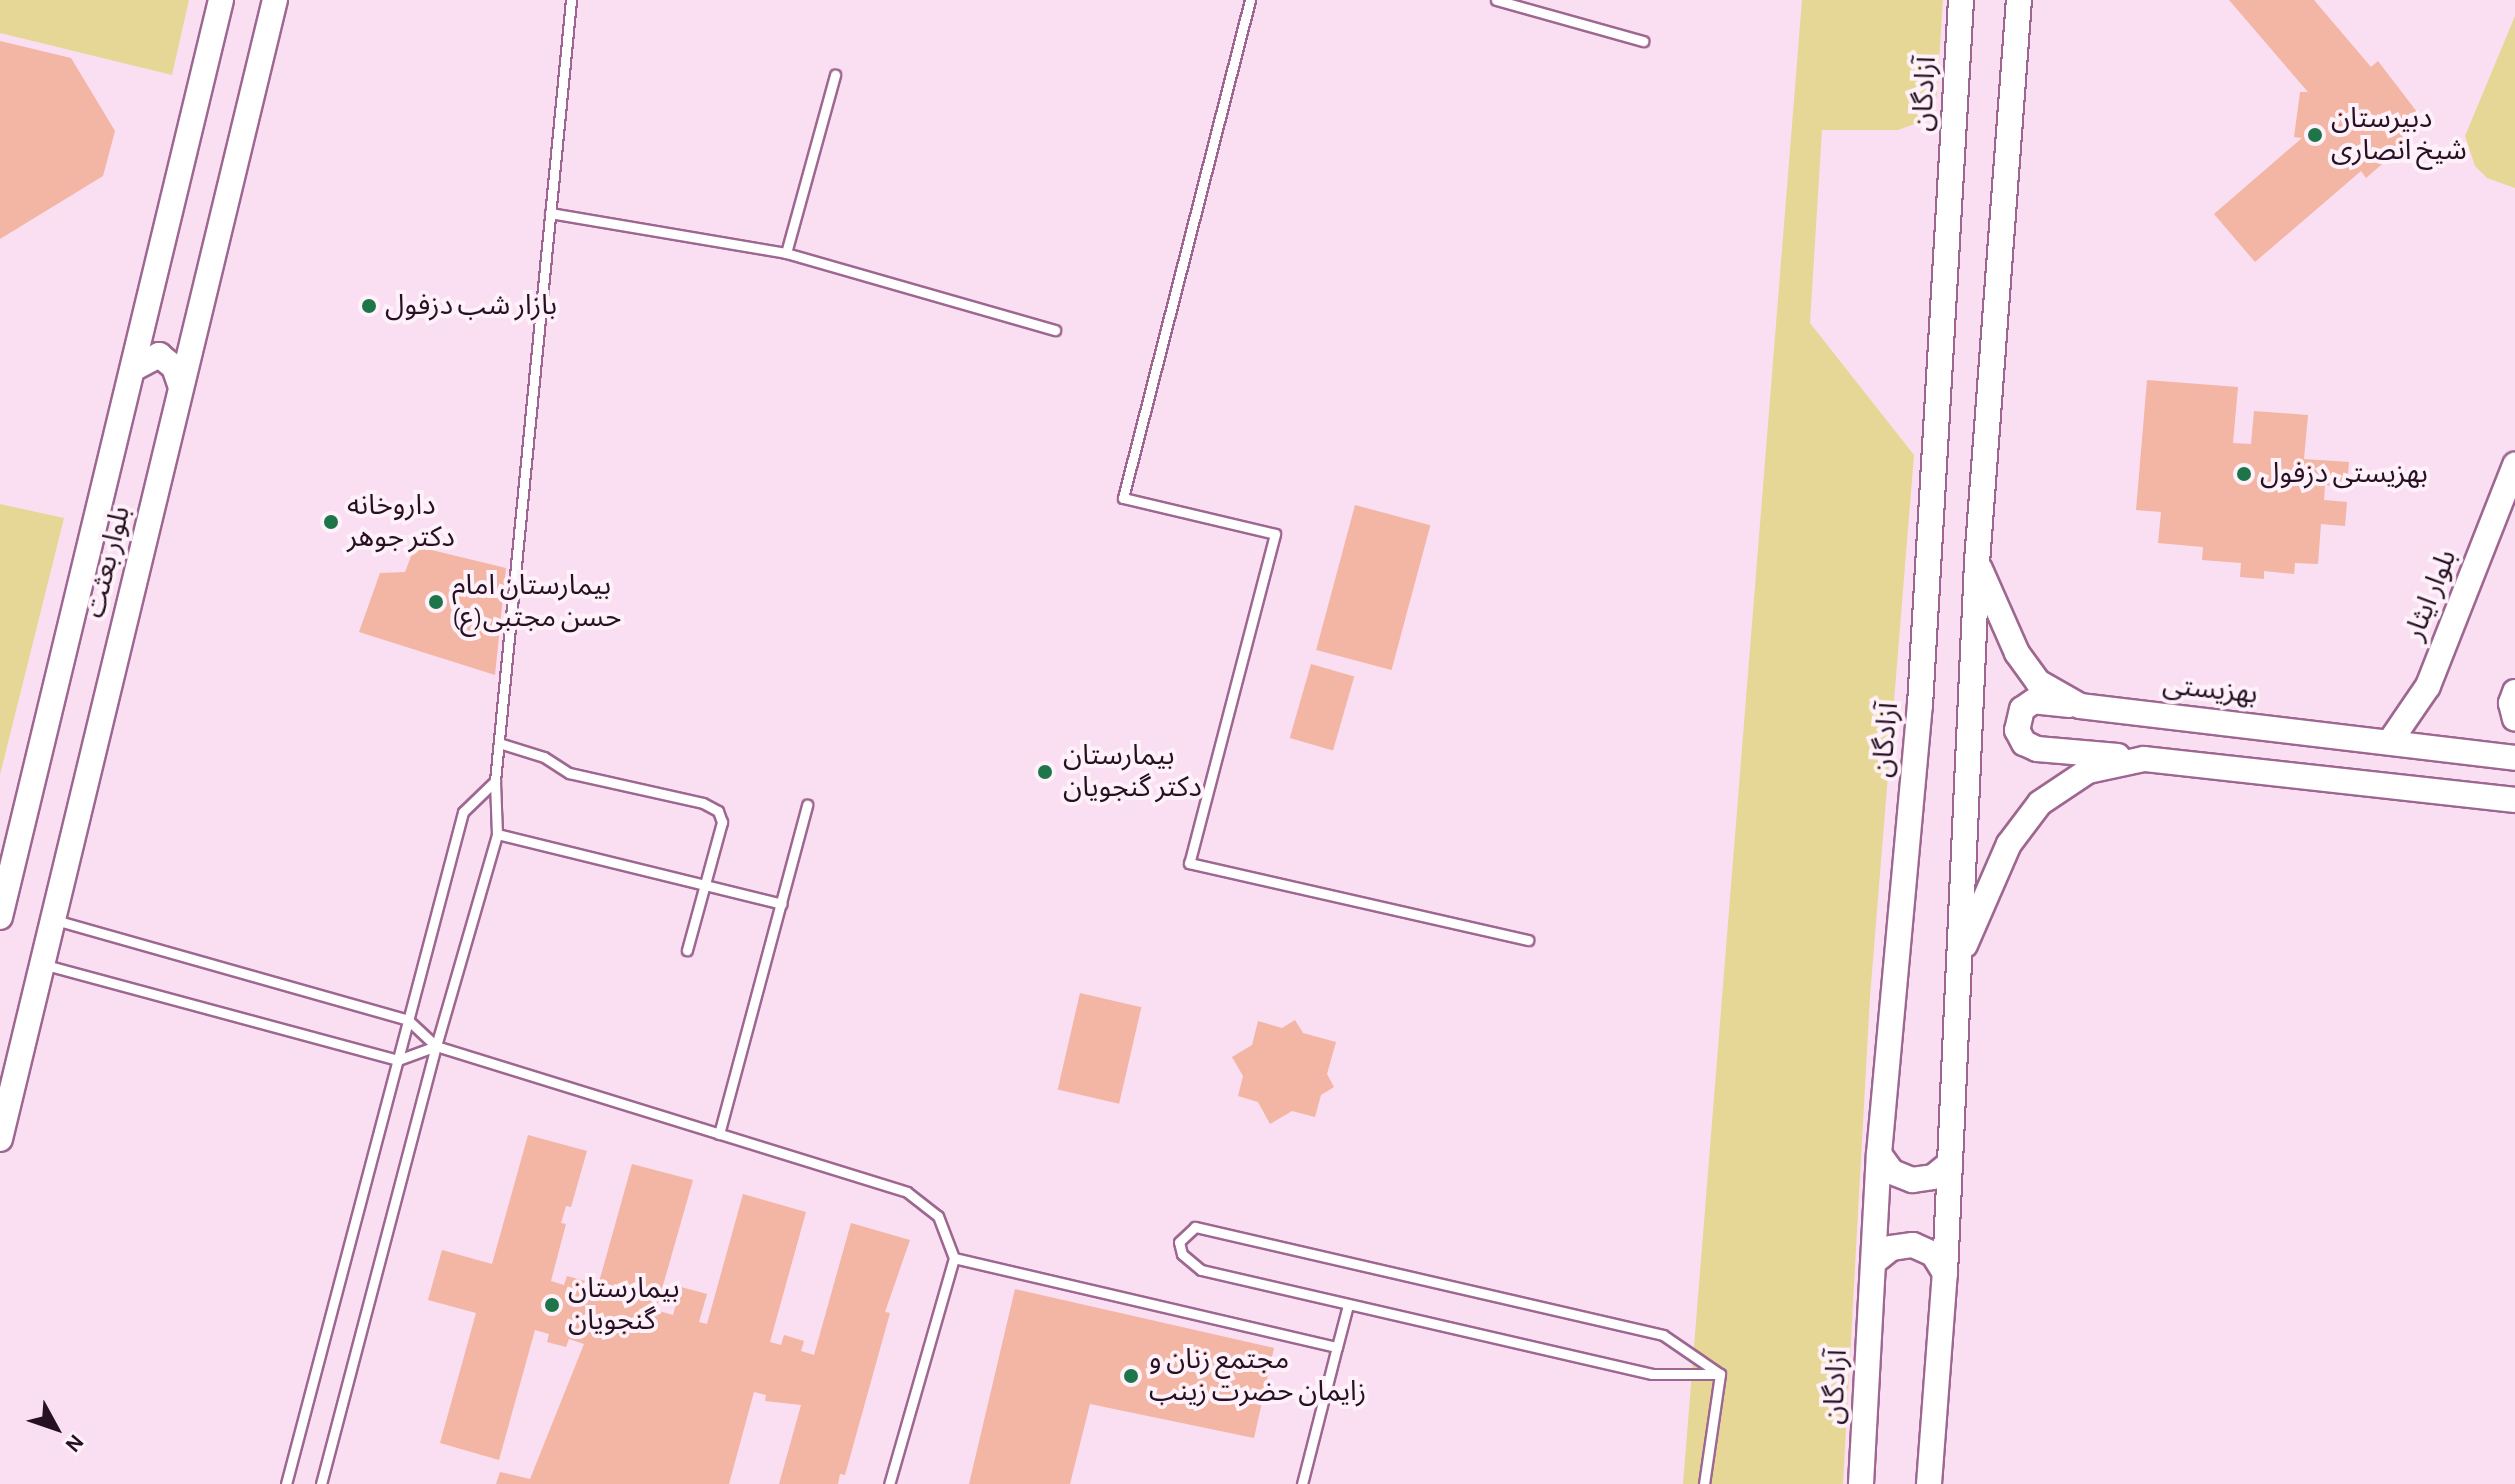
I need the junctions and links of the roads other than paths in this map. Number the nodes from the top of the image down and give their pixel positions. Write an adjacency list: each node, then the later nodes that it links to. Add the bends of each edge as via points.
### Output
1 (221, 0): 13 (main road, بلوار بعثت)
2 (275, 0): 14 (main road, بلوار بعثت)
3 (571, 0): 10 (lane)
4 (1250, 0): 32 (lane, via 1123,498 1275,534 1189,863)
5 (1496, 0): 8 (lane)
6 (1961, 0): 41 (main road, آزادگان, via 1920,705)
7 (2019, 0): 16 (main road)
8 (1643, 41)
9 (835, 75): 11 (lane)
10 (550, 213): 11 (lane); 21 (lane)
11 (786, 253): 12 (lane)
12 (1055, 330)
13 (133, 369): 14 (main road, via 159,355 174,367); 30 (main road, بلوار بعثت)
14 (181, 387): 31 (main road, بلوار بعثت)
15 (2515, 465): 20 (main road, بلوار ایثار, via 2428,686)
16 (1977, 562): 18 (main road, بهزیستی, via 2017,653 2038,682); 34 (main road)
17 (2515, 692): 19 (main road)
18 (2080, 706): 20 (main road, بهزیستی); 23 (main road, via 2034,701 2022,709 2017,730 2024,743 2037,749)
19 (2515, 719)
20 (2391, 740): 22 (main road, بهزیستی)
21 (499, 743): 24 (lane); 28 (lane, via 544,757 569,773 703,803 718,811 722,822)
22 (2515, 758)
23 (2144, 759): 25 (main road); 34 (main road, via 2088,771 2040,803 2009,844)
24 (495, 781): 27 (lane); 36 (lane, via 463,812)
25 (2515, 800)
26 (807, 805): 29 (lane)
27 (497, 834): 28 (lane); 37 (lane)
28 (706, 885): 29 (lane); 33 (lane)
29 (782, 904): 39 (lane)
30 (0, 917)
31 (52, 919): 35 (main road, بلوار بعثت); 36 (lane)
32 (1528, 940)
33 (687, 950)
34 (1959, 958): 42 (main road)
35 (42, 964): 38 (lane); 40 (main road, بلوار بعثت)
36 (408, 1020): 37 (lane); 38 (lane)
37 (436, 1046): 38 (lane); 39 (lane); 50 (lane)
38 (398, 1060): 49 (lane)
39 (719, 1134): 43 (lane, via 907,1192 938,1216)
40 (0, 1139)
41 (1879, 1154): 42 (main road, via 1892,1172 1912,1180 1933,1177); 44 (main road, آزادگان)
42 (1950, 1163): 45 (main road)
43 (954, 1258): 47 (lane); 51 (lane)
44 (1874, 1262): 45 (main road, via 1891,1248 1913,1245 1933,1254); 54 (main road, آزادگان)
45 (1945, 1273): 55 (main road)
46 (1348, 1305): 47 (lane); 48 (lane, via 1652,1374); 48 (lane, via 1201,1270 1182,1254 1179,1242 1195,1227 1663,1335)
47 (1337, 1347): 52 (lane)
48 (1720, 1374): 53 (lane)
49 (286, 1484)
50 (321, 1484)
51 (889, 1484)
52 (1302, 1484)
53 (1704, 1484)
54 (1861, 1484)
55 (1929, 1484)

